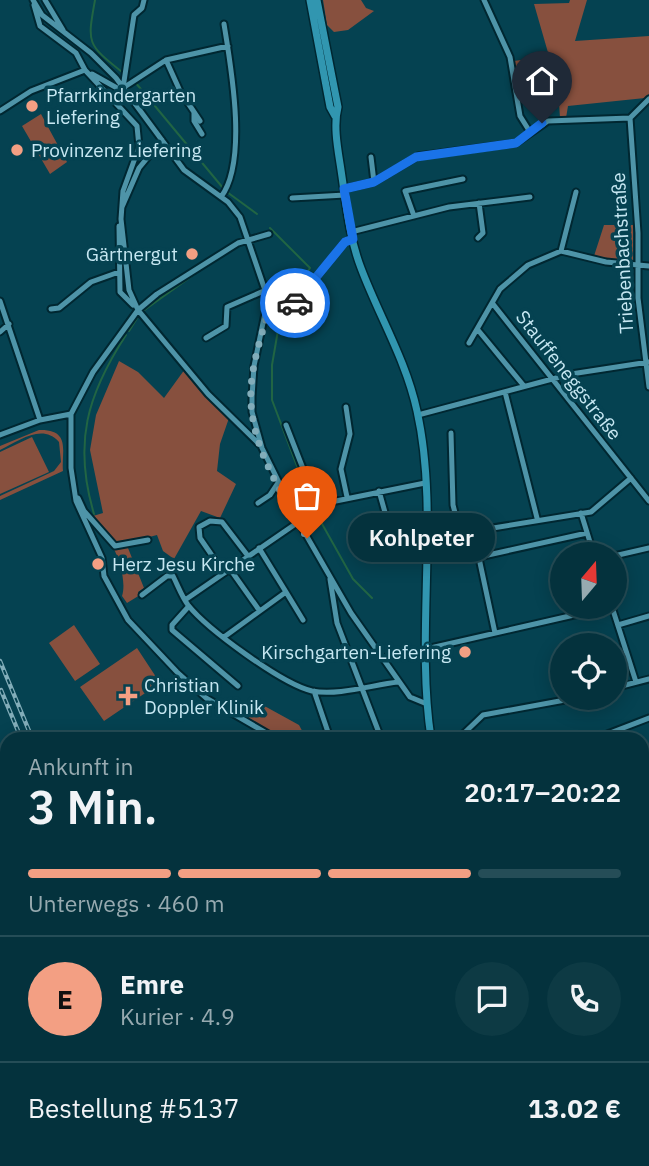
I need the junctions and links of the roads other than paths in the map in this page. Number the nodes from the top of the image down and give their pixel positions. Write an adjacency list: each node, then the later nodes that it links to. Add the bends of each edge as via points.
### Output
1 (33, 0): 8 (street, via 42,15); 11 (street, via 37,22 76,53)
2 (45, 0): 8 (street)
3 (144, 0): 12 (street, via 134,15)
4 (310, 0): 16 (main road)
5 (317, 0): 16 (main road, via 338,107)
6 (484, 0): 19 (street, via 510,57 520,116)
7 (224, 24): 9 (street)
8 (64, 33): 12 (street, via 91,53)
9 (228, 46): 10 (street); 27 (street, via 234,141 232,173)
10 (166, 60): 12 (street); 15 (street)
11 (85, 70): 12 (street); 14 (street, via 31,91); 31 (street, via 128,113 139,133)
12 (123, 88): 21 (street)
13 (649, 99): 17 (street)
14 (0, 111)
15 (194, 112): 18 (street); 20 (street)
16 (335, 116): 25 (main road)
17 (630, 118): 19 (street, via 562,120 542,123); 39 (street, Triebenbachstraße)
18 (200, 121)
19 (530, 132): 24 (street, via 516,143 416,157)
20 (202, 134)
21 (162, 140): 27 (street, via 184,170); 31 (street, via 139,168)
22 (371, 157): 24 (street)
23 (463, 179): 32 (street, via 405,191)
24 (374, 182): 25 (street)
25 (344, 192): 29 (street); 35 (main road)
26 (576, 192): 38 (street)
27 (224, 193): 36 (street)
28 (530, 197): 30 (street)
29 (292, 198)
30 (479, 203): 32 (street); 37 (street, via 483,233)
31 (122, 207): 33 (street)
32 (414, 216): 35 (street)
33 (121, 219): 41 (street); 45 (street, via 129,290)
34 (269, 234): 36 (street)
35 (352, 236): 47 (street, via 281,316); 60 (main road, via 410,382)
36 (249, 238): 42 (street); 45 (street)
37 (478, 238)
38 (561, 251): 39 (street); 44 (street, via 528,265 500,289)
39 (639, 265): 40 (street); 53 (street, Triebenbachstraße)
40 (649, 266)
41 (118, 272): 45 (street, via 120,292); 46 (street, via 91,282)
42 (267, 290): 47 (street); 51 (street, via 227,307 226,326)
43 (0, 301): 48 (street)
44 (493, 304): 49 (street); 54 (street, Stauffeneggstraße)
45 (137, 308): 59 (street, via 93,372); 65 (street, via 208,394)
46 (51, 309)
47 (267, 316): 65 (street, via 254,366 252,397)
48 (9, 324): 50 (street); 61 (street)
49 (478, 330): 52 (street); 55 (street)
50 (0, 332)
51 (206, 338)
52 (469, 343)
53 (647, 362): 54 (street); 56 (street, Triebenbachstraße)
54 (553, 378): 55 (street); 66 (street, Stauffeneggstraße)
55 (524, 386): 57 (street)
56 (649, 387)
57 (505, 392): 60 (street); 76 (street)
58 (346, 407): 71 (street, via 350,434 341,468)
59 (71, 414): 61 (street); 69 (street)
60 (418, 415): 68 (main road)
61 (40, 420): 64 (street)
62 (286, 425): 74 (street)
63 (451, 433): 79 (street, via 453,505)
64 (0, 435)
65 (262, 448): 67 (street)
66 (631, 478): 72 (street, Stauffeneggstraße); 75 (street, via 591,512)
67 (278, 483): 73 (street); 77 (street)
68 (425, 483): 70 (street); 81 (main road)
69 (73, 486): 84 (street, via 84,511); 116 (street, via 102,558 109,589 128,620 206,698)
70 (378, 491): 71 (street); 89 (street, via 388,521 373,533 375,551)
71 (347, 497): 74 (street)
72 (648, 499)
73 (258, 503)
74 (316, 509): 77 (street)
75 (580, 513): 76 (street); 80 (street)
76 (537, 518): 78 (street)
77 (298, 521): 85 (street); 93 (street)
78 (473, 530): 79 (street); 91 (street)
79 (460, 532): 81 (street)
80 (587, 533): 83 (street); 91 (street)
81 (425, 538): 105 (main road)
82 (148, 540): 84 (street)
83 (590, 542)
84 (112, 544): 88 (street)
85 (259, 548): 90 (street); 94 (street)
86 (649, 548): 87 (street)
87 (627, 553)
88 (114, 554)
89 (370, 555)
90 (247, 556): 92 (street); 92 (street, via 222,522 210,520 199,527 198,534)
91 (479, 557): 103 (street)
92 (227, 571): 96 (street); 97 (street)
93 (329, 575): 107 (street); 111 (street, via 337,623)
94 (286, 592): 97 (street); 99 (street)
95 (142, 595): 96 (street, via 173,576)
96 (187, 603): 104 (street); 110 (street, via 172,629)
97 (259, 610): 104 (street)
98 (649, 615): 102 (street)
99 (303, 620)
100 (552, 620): 103 (street)
101 (616, 620): 102 (street)
102 (618, 625): 108 (street)
103 (495, 633): 105 (street)
104 (224, 637): 112 (street, via 282,678)
105 (426, 649): 114 (main road)
106 (649, 679): 108 (street)
107 (398, 682): 111 (street); 114 (street, via 410,697)
108 (636, 682): 109 (street)
109 (627, 684)
110 (238, 686)
111 (363, 686): 112 (street); 118 (street)
112 (314, 691): 117 (street)
113 (550, 703): 120 (street, via 480,718)
114 (427, 704): 119 (main road)
115 (649, 718): 121 (street)
116 (265, 732)
117 (328, 732)
118 (379, 732)
119 (430, 732)
120 (465, 732)
121 (613, 732)

